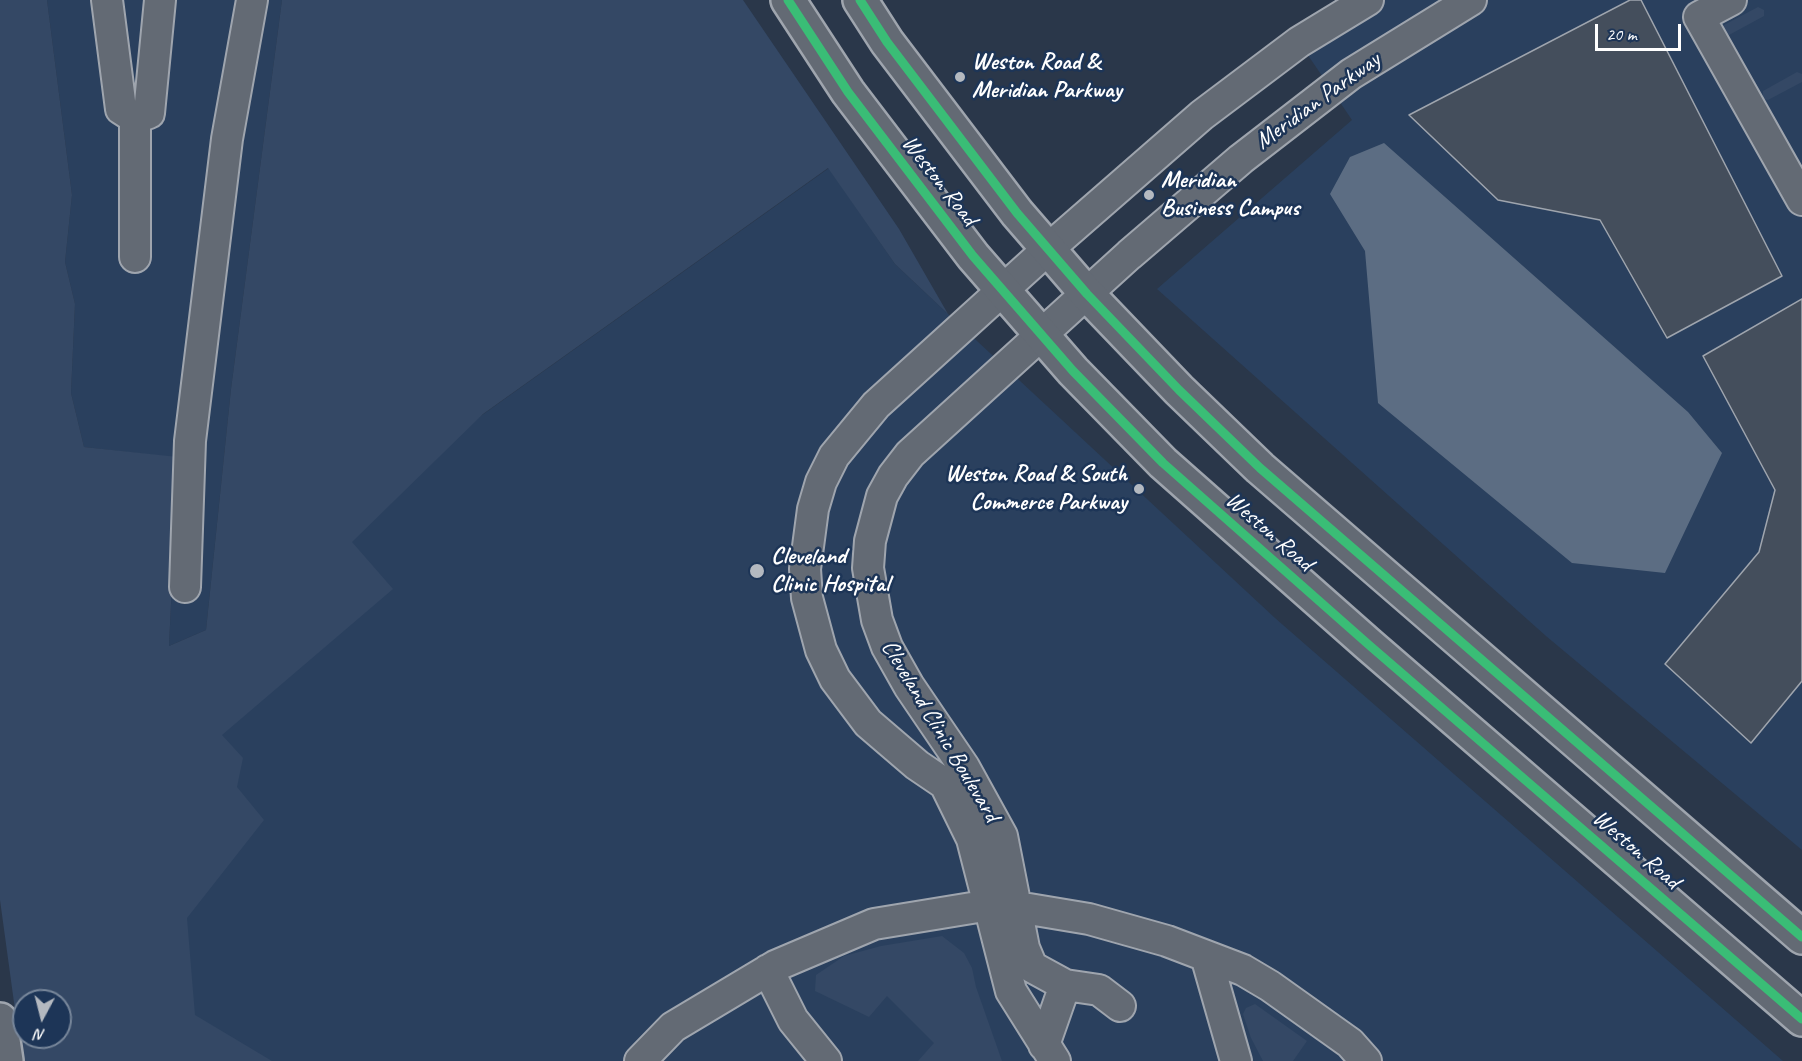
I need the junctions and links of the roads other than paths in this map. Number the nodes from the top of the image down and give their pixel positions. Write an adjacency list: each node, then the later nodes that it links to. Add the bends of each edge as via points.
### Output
1 (106, 0): 9 (street, via 121,109)
2 (160, 0): 9 (street, via 149,113)
3 (252, 0): 16 (street, via 227,139 189,441)
4 (788, 0): 13 (main road, Weston Road, via 894,155)
5 (860, 0): 11 (main road, Weston Road, via 956,135)
6 (1368, 0): 11 (street, via 1250,77)
7 (1471, 0): 14 (street, Meridian Parkway, via 1301,110)
8 (1731, 0): 10 (street, via 1699,16)
9 (135, 117): 12 (street)
10 (1802, 200)
11 (1047, 250): 13 (street); 14 (main road, Weston Road)
12 (135, 257)
13 (1002, 290): 15 (main road, Weston Road); 17 (street, Cleveland Clinic Boulevard, via 876,405 834,456 813,509 804,569 814,626 835,679 868,723 945,784)
14 (1087, 294): 15 (street, Meridian Parkway); 18 (main road, Weston Road, via 1260,468)
15 (1041, 336): 17 (street, Cleveland Clinic Boulevard, via 910,454 893,476 876,516 868,568 870,594 887,647 964,766 1002,836); 24 (main road, Weston Road, via 1163,463 1223,517)
16 (184, 587)
17 (1004, 906): 19 (street, via 1089,919); 20 (street, via 874,924); 21 (street, via 1032,967); 26 (street, via 1011,991)
18 (1802, 936)
19 (1206, 956): 23 (street); 32 (street, via 1243,970 1270,986 1350,1043)
20 (768, 970): 28 (street, via 673,1027); 29 (street, via 793,1020)
21 (1065, 985): 22 (street, via 1099,990); 26 (street)
22 (1120, 1006)
23 (1223, 1015): 30 (street); 31 (street)
24 (1802, 1019)
25 (0, 1020): 27 (main road)
26 (1050, 1053)
27 (6, 1061)
28 (640, 1061)
29 (826, 1061)
30 (1236, 1061)
31 (1255, 1061)
32 (1366, 1061)

